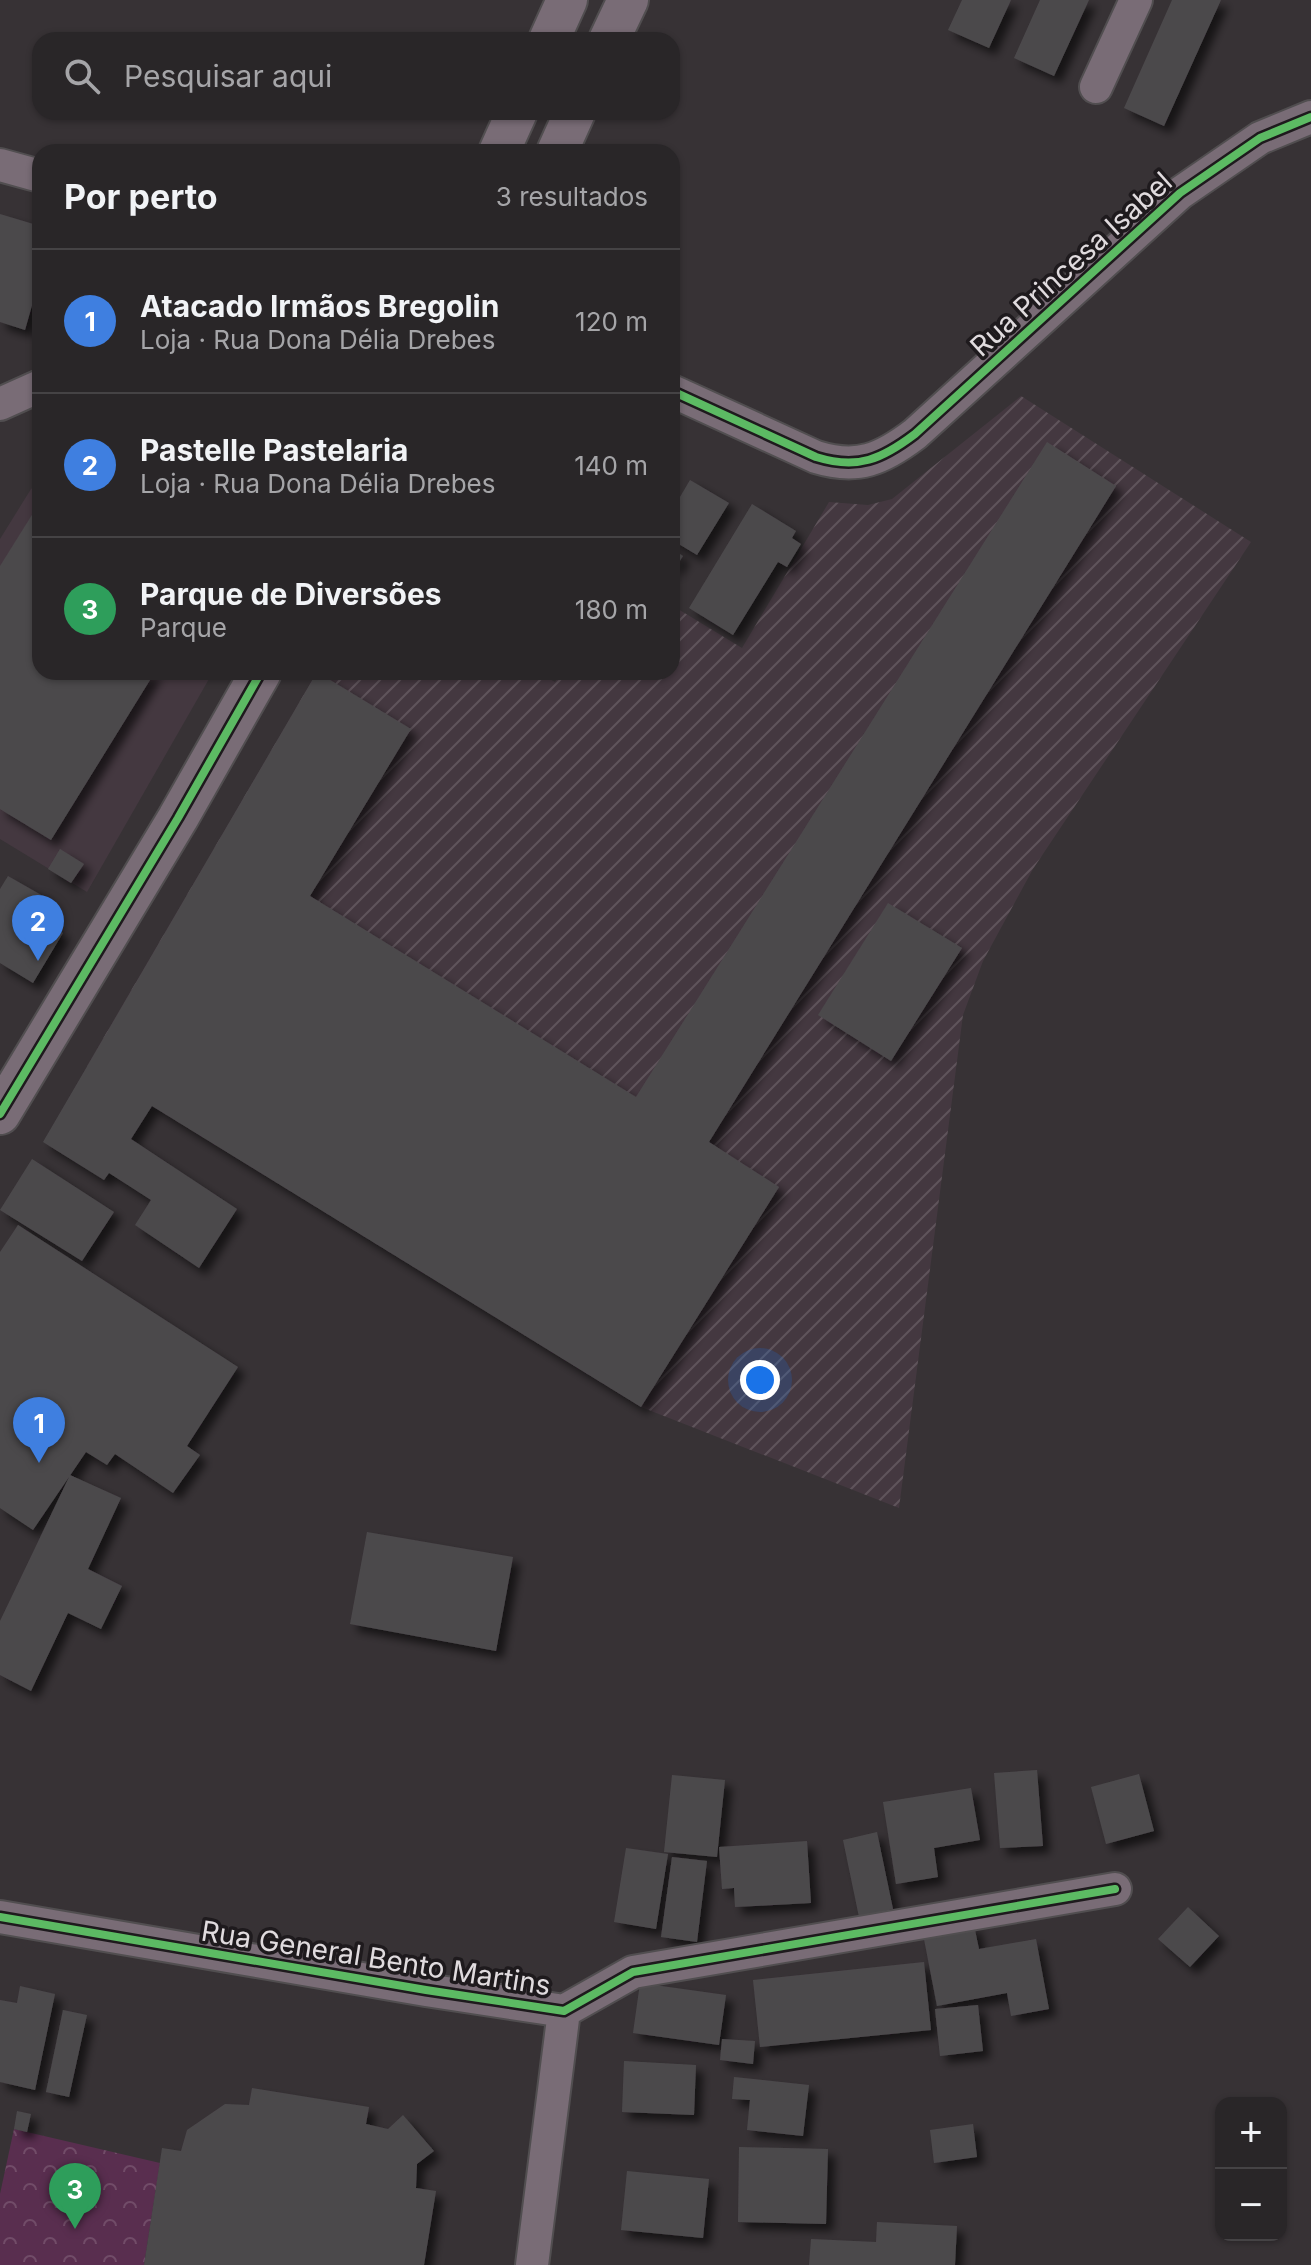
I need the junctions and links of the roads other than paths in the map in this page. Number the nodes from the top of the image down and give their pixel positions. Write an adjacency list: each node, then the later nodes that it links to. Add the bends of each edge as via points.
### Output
1 (567, 0): 4 (street)
2 (628, 0): 5 (street)
3 (1136, 0): 6 (street)
4 (553, 32)
5 (613, 32)
6 (1096, 87)
7 (1311, 117): 15 (street, Rua Princesa Isabel, via 1260,138 1180,193 891,452 872,460 835,463)
8 (513, 120): 10 (street)
9 (571, 120): 11 (street)
10 (503, 144)
11 (561, 144)
12 (0, 165): 13 (street)
13 (32, 174)
14 (32, 390): 16 (street)
15 (680, 395)
16 (0, 404)
17 (256, 680): 18 (street)
18 (0, 1114)
19 (1115, 1889): 21 (street, Rua General Bento Martins, via 633,1972)
20 (0, 1917): 21 (street, Rua General Bento Martins)
21 (564, 2011): 22 (street)
22 (532, 2265)

